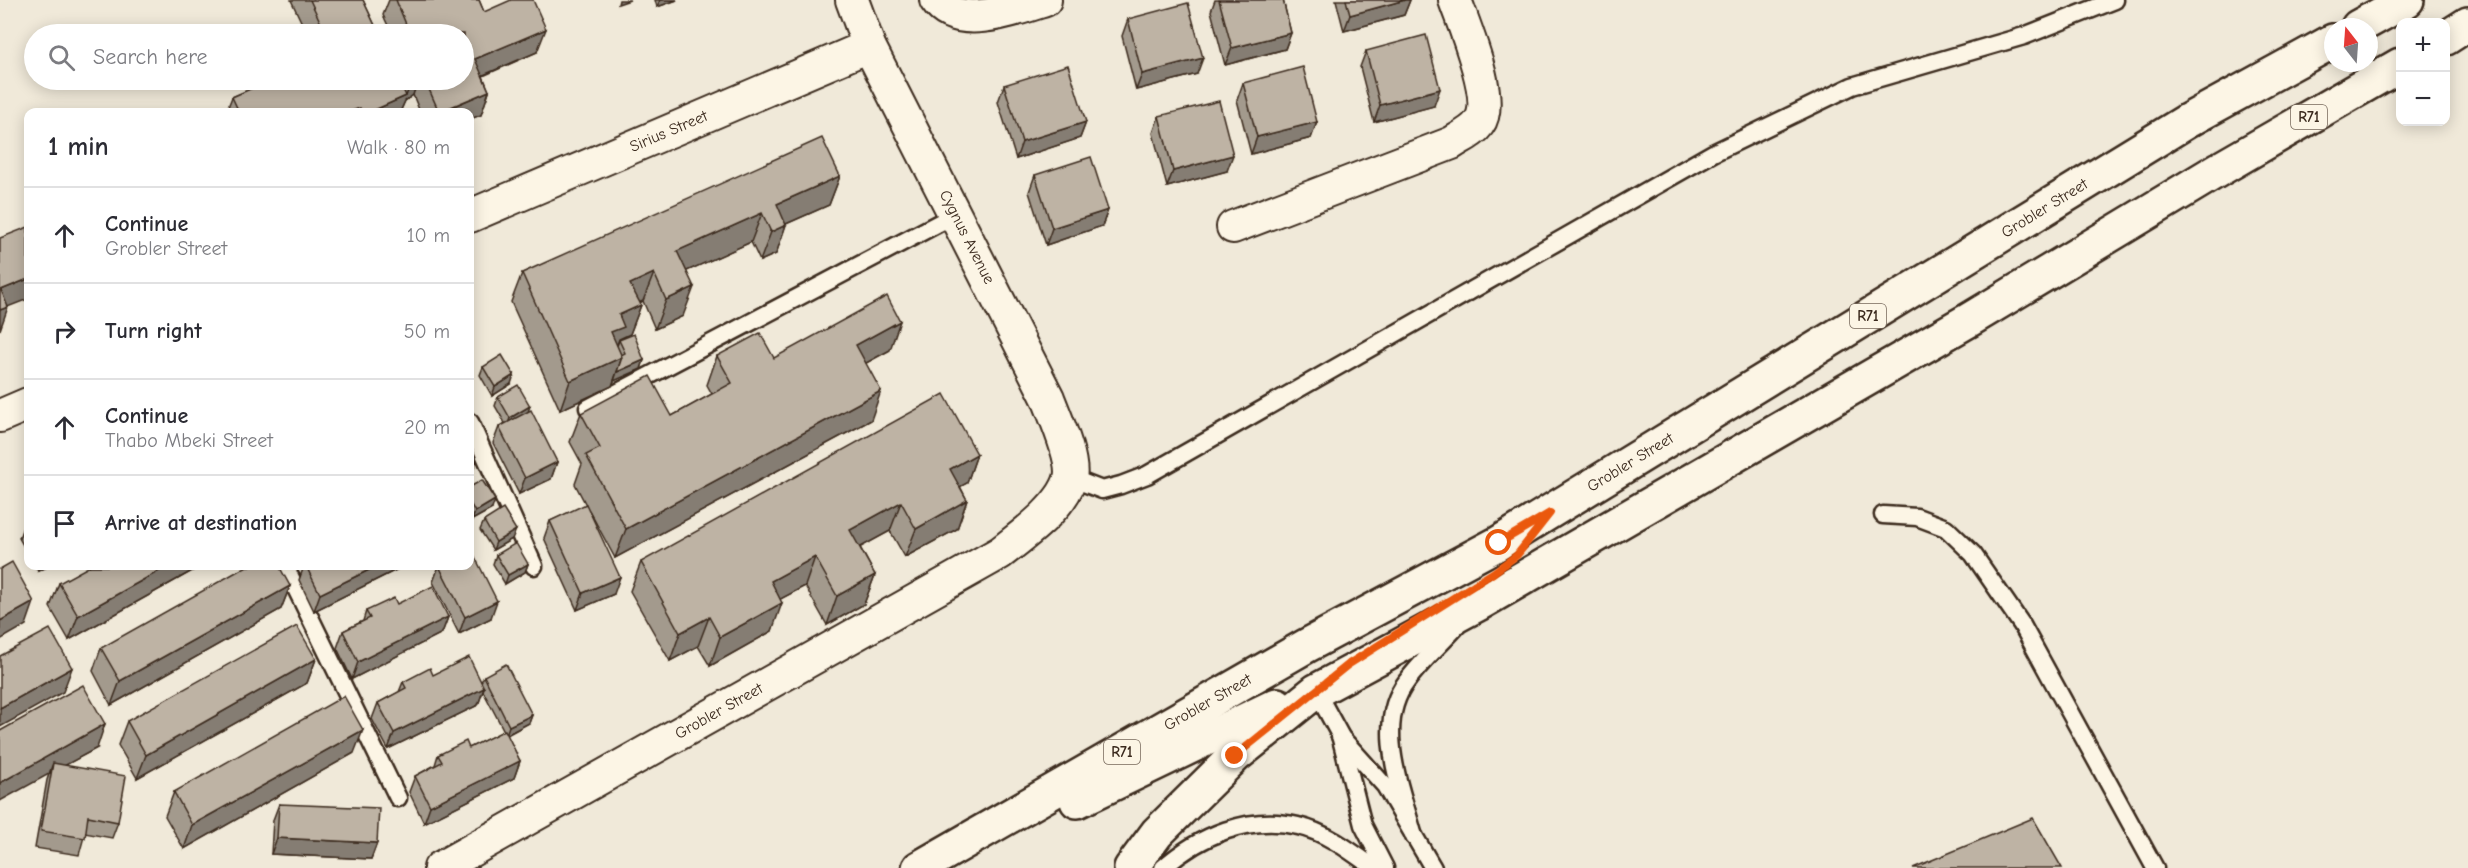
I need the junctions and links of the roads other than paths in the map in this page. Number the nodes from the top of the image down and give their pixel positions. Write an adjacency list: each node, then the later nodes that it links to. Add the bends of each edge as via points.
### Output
1 (852, 0): 10 (street, Cygnus Avenue)
2 (936, 0): 3 (street, via 952,13 966,16 1004,13)
3 (1045, 0)
4 (1455, 0): 15 (street, via 1476,60 1484,98 1478,125 1452,143)
5 (2115, 0): 20 (lane, via 2024,36 1852,86 1713,153 1147,475 1101,490)
6 (2407, 0): 7 (main road)
7 (2374, 18)
8 (2468, 24): 9 (main road)
9 (2450, 35)
10 (869, 46): 13 (street, Sirius Street); 14 (street, Cygnus Avenue)
11 (2324, 46): 21 (main road, Grobler Street / R71, via 2187,121)
12 (2396, 67): 25 (main road, R71)
13 (474, 214)
14 (956, 214): 17 (lane); 20 (street, Cygnus Avenue, via 1048,398 1069,458)
15 (1233, 227)
16 (24, 406): 18 (street)
17 (588, 408)
18 (0, 416)
19 (474, 431): 23 (lane)
20 (1071, 478): 31 (street, Grobler Street, via 1058,502 1000,553)
21 (1550, 513): 26 (main road, via 1517,555 1349,664); 30 (main road, Grobler Street / R71, via 1306,646)
22 (1883, 515): 37 (lane, via 1917,517 1946,528 1973,554 2022,625)
23 (534, 566)
24 (287, 570): 28 (lane)
25 (1478, 604): 26 (main road, R71); 29 (lane, via 1407,681 1392,712 1390,733)
26 (1316, 691): 27 (lane); 30 (main road, via 1277,705 1020,828); 32 (main road, R71, via 1235,756 1157,833)
27 (1340, 735): 29 (lane, via 1381,781); 35 (lane, via 1364,825)
28 (398, 798)
29 (1414, 837): 36 (lane)
30 (928, 863)
31 (441, 868)
32 (1131, 868)
33 (1163, 868): 34 (lane, via 1209,837 1263,822 1299,826 1327,837)
34 (1374, 868)
35 (1385, 868)
36 (1433, 868)
37 (2155, 868)

